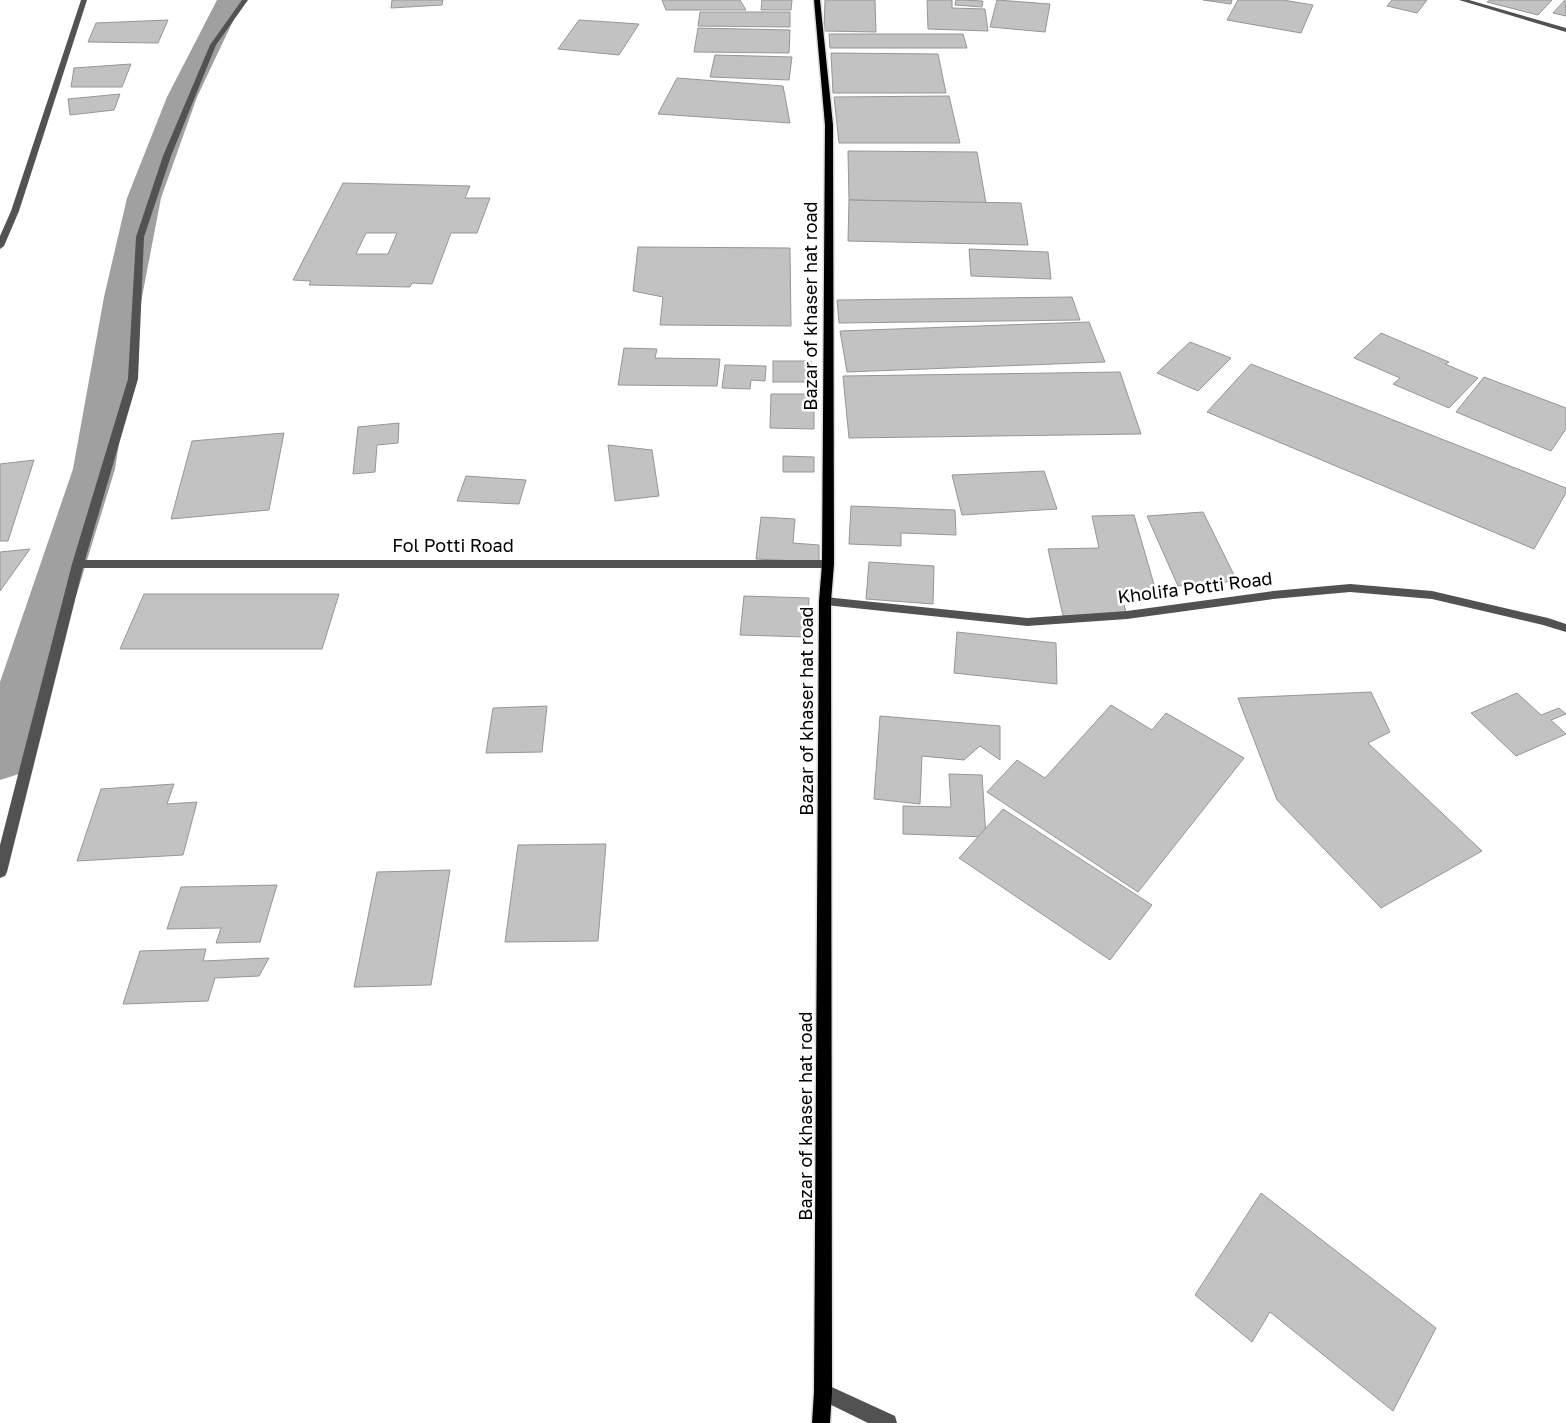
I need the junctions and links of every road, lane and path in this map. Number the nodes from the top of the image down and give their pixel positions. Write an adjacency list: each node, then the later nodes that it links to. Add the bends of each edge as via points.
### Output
1 (84, 0): 6 (street, via 16,211)
2 (245, 0): 7 (street, via 212,45 166,156 140,236 133,379)
3 (817, 0): 8 (main road, Bazar of khaser hat road, via 829,125)
4 (1462, 0): 5 (street)
5 (1566, 30)
6 (0, 246)
7 (78, 564): 8 (street, Fol Potti Road); 11 (street)
8 (828, 564): 9 (main road, Bazar of khaser hat road)
9 (825, 601): 10 (street, Kholifa Potti Road, via 1027,622 1127,615 1350,588 1432,596); 12 (main road, Bazar of khaser hat road)
10 (1566, 628)
11 (0, 872)
12 (823, 1392): 13 (main road, Bazar of khaser hat road); 14 (street)
13 (820, 1423)
14 (888, 1423)

